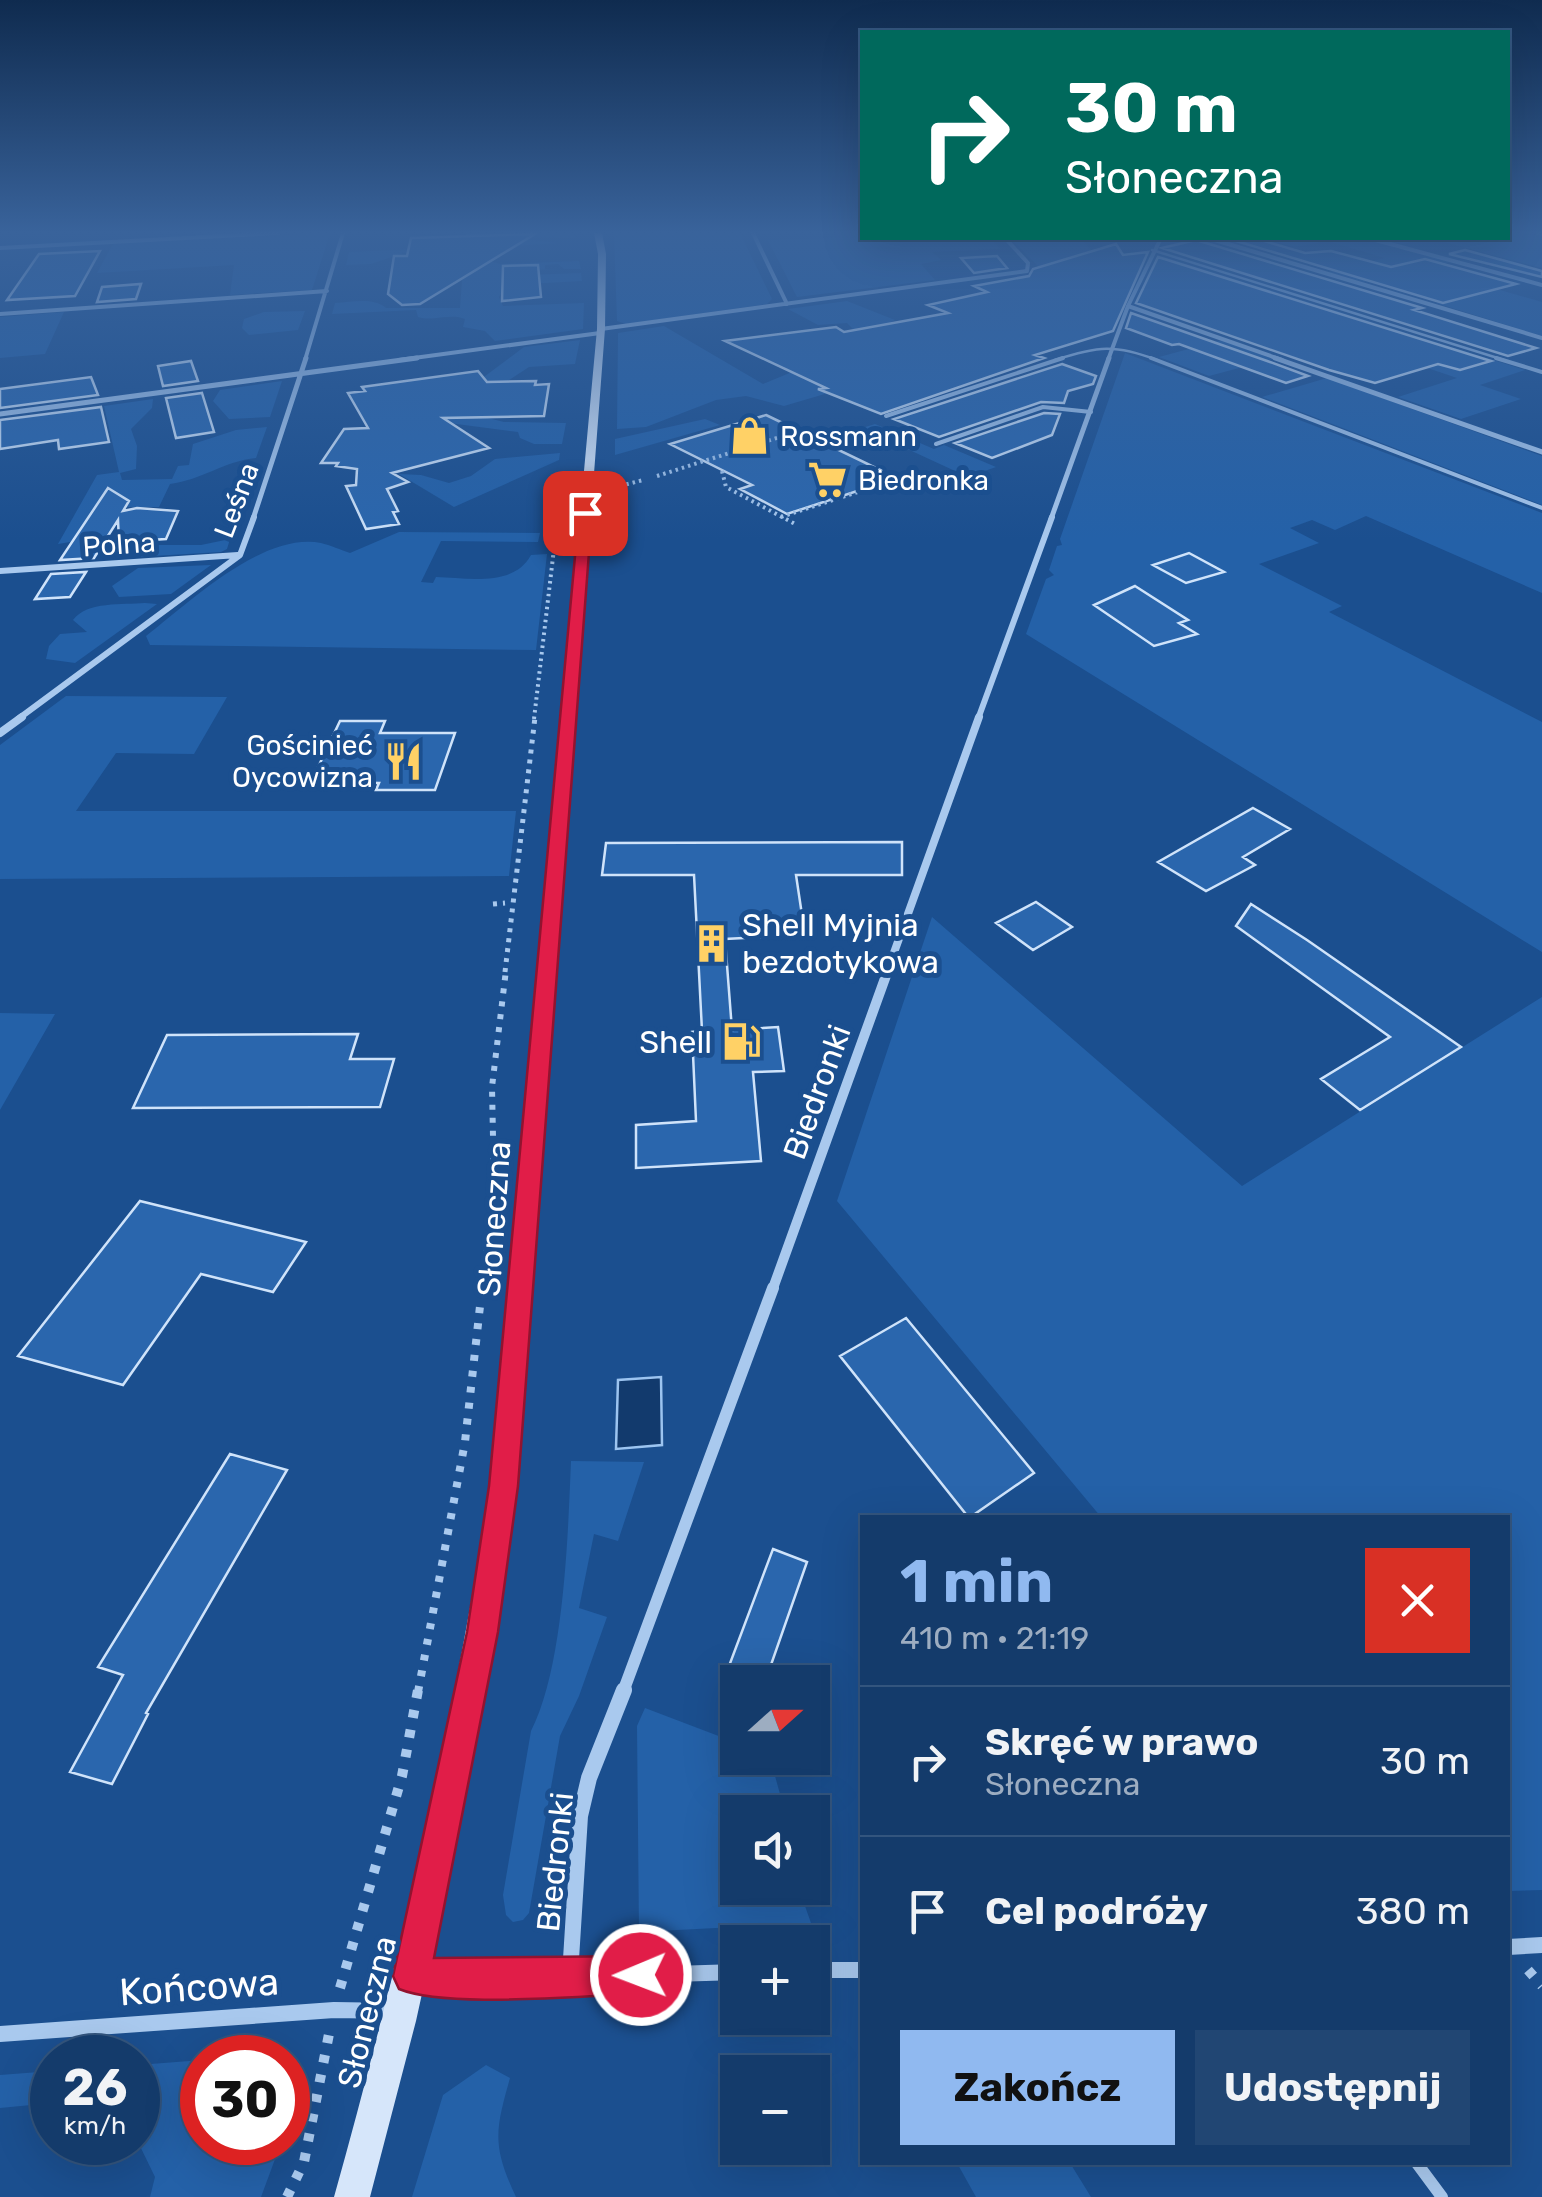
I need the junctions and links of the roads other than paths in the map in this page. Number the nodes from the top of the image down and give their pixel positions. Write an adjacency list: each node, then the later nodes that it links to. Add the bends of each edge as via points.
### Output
1 (312, 336): 9 (street, Leśna)
2 (568, 336): 9 (street)
3 (600, 336): 24 (main road, Słoneczna, via 504,1486 482,1632)
4 (1119, 336): 7 (street, Biedronki)
5 (1212, 336): 14 (street)
6 (1425, 336): 8 (lane)
7 (1116, 346): 10 (street, Biedronki); 12 (lane, via 1092,348); 15 (lane)
8 (1542, 372)
9 (300, 374): 11 (street); 16 (street, Leśna)
10 (1092, 412): 13 (lane, via 1043,406); 25 (street, Biedronki, via 589,1778 580,1816)
11 (0, 414)
12 (886, 416)
13 (936, 444)
14 (1542, 452)
15 (1542, 508)
16 (240, 555): 17 (street, Polna); 18 (street, Leśna)
17 (0, 571)
18 (0, 733)
19 (1542, 1945): 20 (street)
20 (1510, 1946)
21 (830, 1970): 22 (street)
22 (860, 1970)
23 (720, 1972): 25 (street)
24 (412, 1976): 25 (street); 26 (main road, Słoneczna)
25 (570, 1976)
26 (402, 2011): 27 (street, Końcowa); 29 (main road, Słoneczna)
27 (0, 2034)
28 (1418, 2165): 30 (lane)
29 (352, 2197)
30 (1442, 2197)

